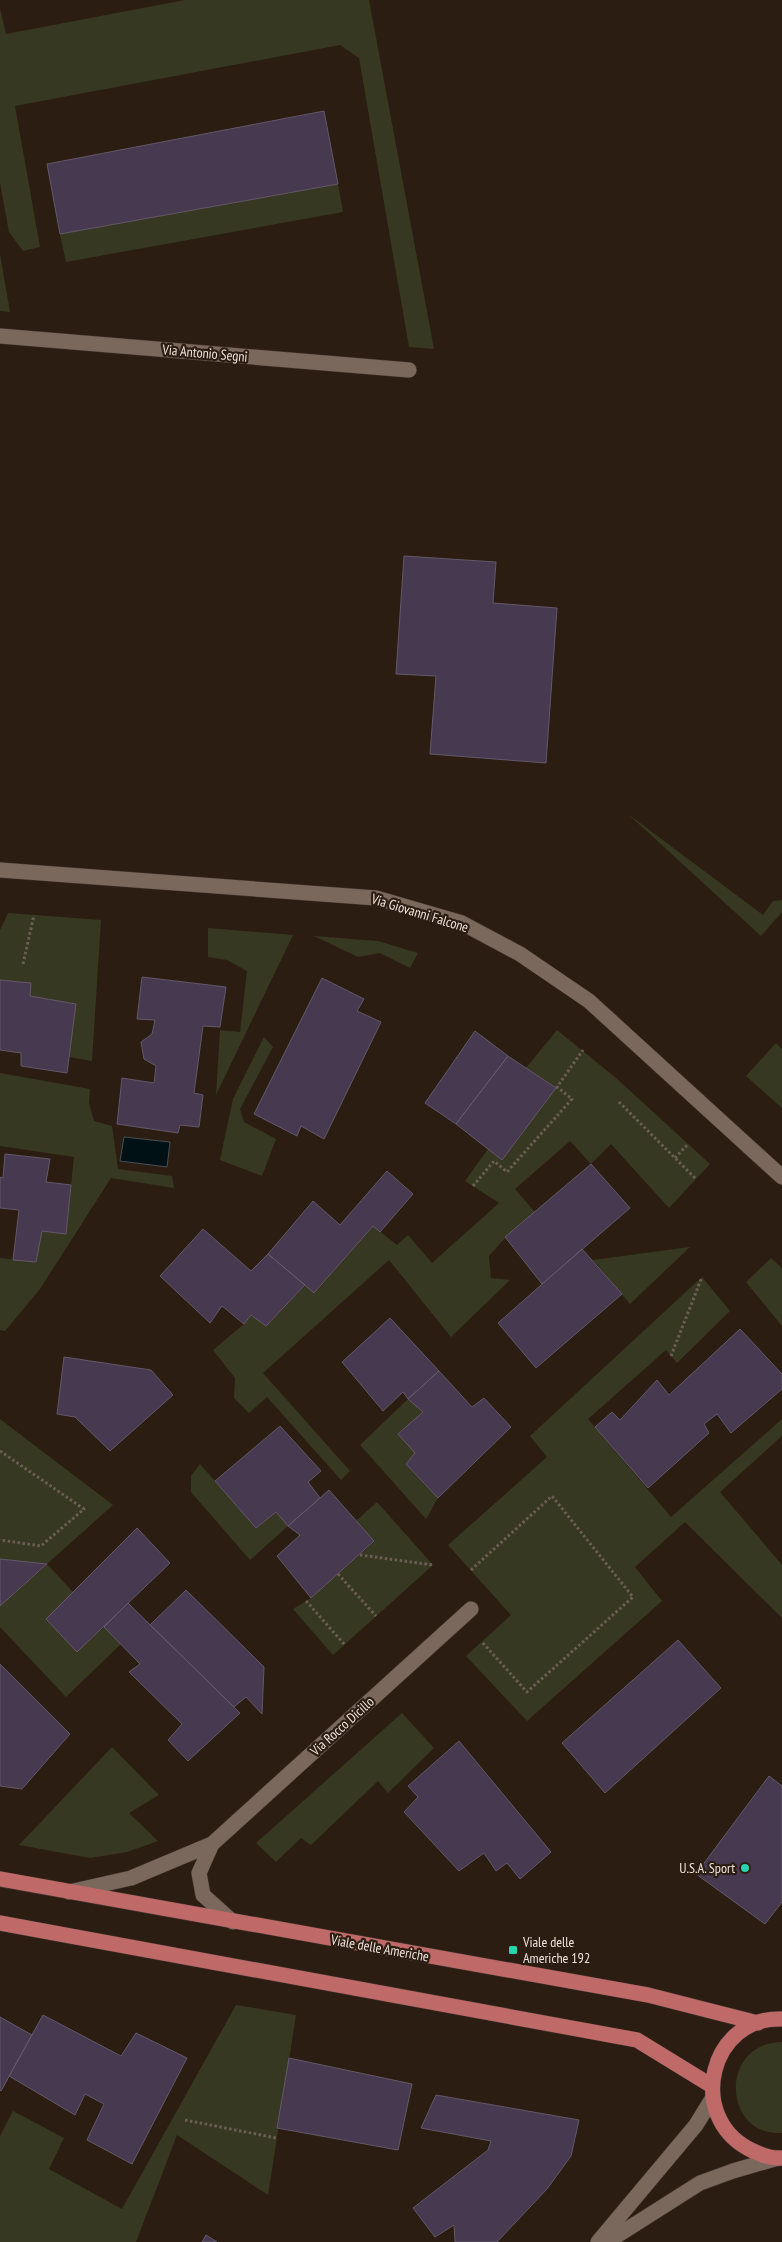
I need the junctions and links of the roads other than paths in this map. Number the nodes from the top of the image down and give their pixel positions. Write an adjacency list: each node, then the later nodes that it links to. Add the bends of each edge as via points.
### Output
1 (0, 336): 2 (street, Via Antonio Segni)
2 (409, 370)
3 (0, 870): 4 (street, Via Giovanni Falcone, via 376,898 462,923 520,954 589,1001)
4 (782, 1176)
5 (472, 1609): 6 (street, Via Rocco Dicillo)
6 (212, 1844): 8 (street, via 132,1878); 9 (street, via 199,1873 203,1895)
7 (0, 1879): 8 (main road, Viale delle Americhe)
8 (69, 1892): 9 (main road, Viale delle Americhe)
9 (233, 1922): 12 (main road, Viale delle Americhe, via 648,1996)
10 (0, 1923): 13 (main road, via 637,2040)
11 (782, 2019): 12 (main road)
12 (758, 2023): 13 (main road, via 740,2032 725,2047 715,2065)
13 (712, 2093): 14 (main road, via 718,2117 728,2134 760,2155); 15 (street, via 696,2125)
14 (780, 2158): 16 (street, via 700,2183)
15 (598, 2242)
16 (607, 2242)

